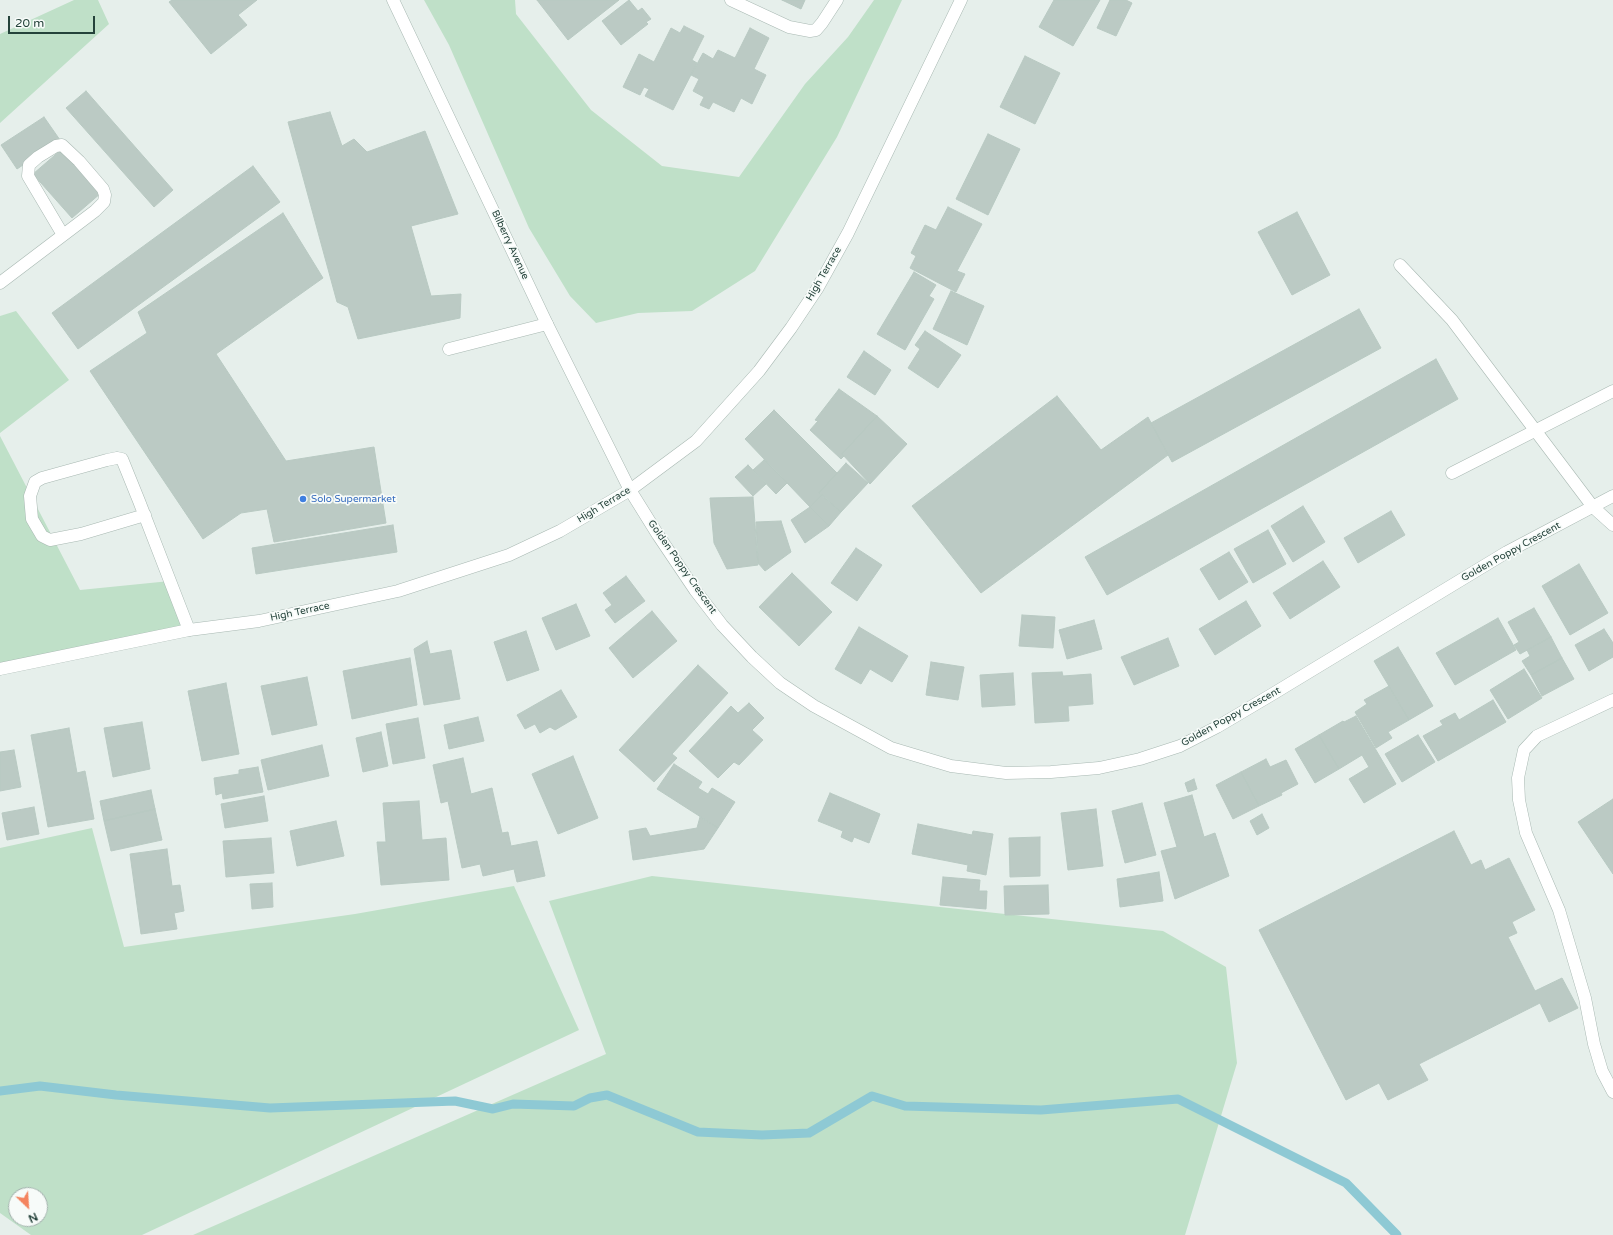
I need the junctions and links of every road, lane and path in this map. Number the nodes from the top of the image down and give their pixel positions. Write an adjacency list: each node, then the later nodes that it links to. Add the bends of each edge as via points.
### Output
1 (393, 0): 8 (street, Bilberry Avenue)
2 (731, 0): 3 (street, via 789,27 804,31 816,30)
3 (837, 0)
4 (961, 0): 13 (street, High Terrace, via 848,233 791,328 759,371 696,441)
5 (63, 235): 5 (street, via 28,176 29,165 56,146 62,145 79,161 103,189 105,195 104,202 95,211); 7 (street)
6 (1400, 265): 11 (street, via 1452,320)
7 (0, 283)
8 (547, 324): 9 (street); 13 (street, Bilberry Avenue)
9 (450, 349)
10 (1613, 391): 11 (street)
11 (1535, 430): 12 (street); 15 (street)
12 (1452, 473)
13 (630, 490): 15 (street, Golden Poppy Crescent, via 695,590 742,646 780,683 814,706 891,748 951,766 1006,773 1099,768 1140,759 1180,746 1224,723 1507,552); 18 (street, High Terrace, via 560,531 472,569 383,594 259,621)
14 (1613, 496): 15 (street, Golden Poppy Crescent)
15 (1593, 507): 17 (street)
16 (145, 515): 16 (street, via 125,464 117,458 42,478 35,482 30,496 32,519 42,536 50,540 81,534); 18 (street)
17 (1613, 525)
18 (189, 630): 19 (street, High Terrace)
19 (0, 669)
20 (1613, 700): 21 (street, via 1537,736 1524,750 1518,778 1519,800 1526,833 1559,910 1585,998 1602,1071)
21 (1613, 1092)

